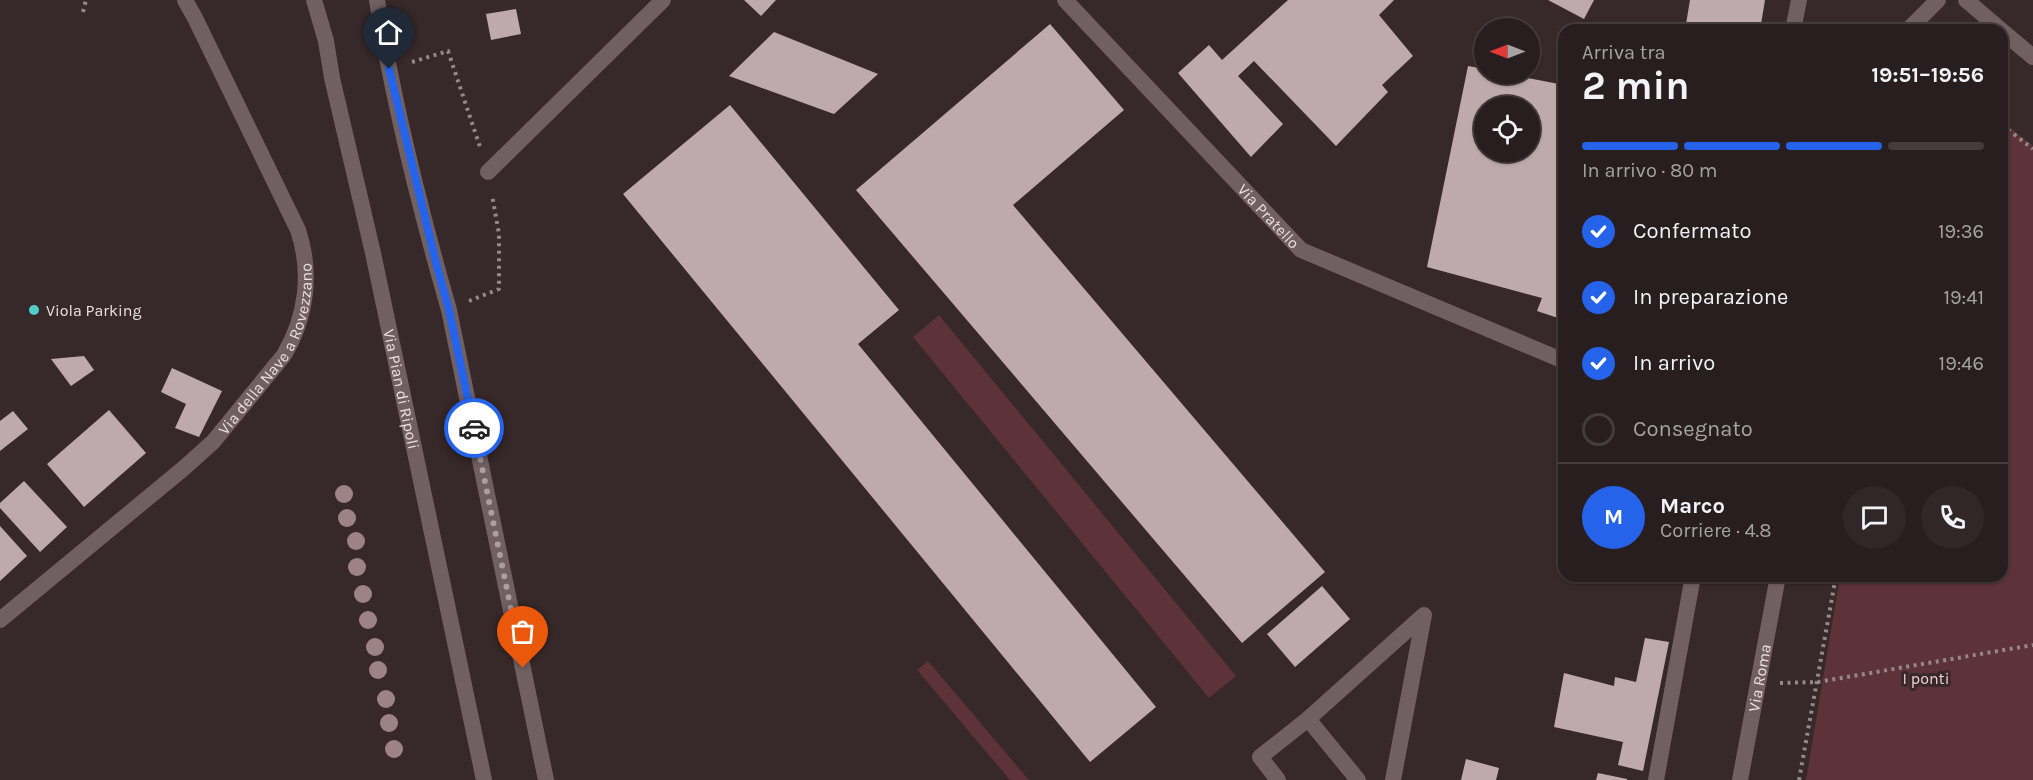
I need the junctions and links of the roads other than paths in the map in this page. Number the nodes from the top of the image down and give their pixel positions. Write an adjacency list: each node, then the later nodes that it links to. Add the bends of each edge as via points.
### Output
1 (184, 0): 18 (street, Via della Nave a Rovezzano, via 298,230 307,280 302,312 284,355 213,442)
2 (314, 0): 20 (street, Via Pian di Ripoli, via 373,253)
3 (377, 0): 21 (street, via 389,69 449,310)
4 (663, 0): 14 (street)
5 (1065, 0): 15 (street, Via Pratello, via 1301,250)
6 (1799, 0): 9 (street)
7 (1938, 0): 10 (street)
8 (1966, 0): 11 (street)
9 (1794, 24)
10 (1914, 24)
11 (1994, 24)
12 (2008, 36): 13 (street)
13 (2033, 57)
14 (488, 172)
15 (1558, 358)
16 (1692, 582): 25 (street)
17 (1777, 582): 26 (street, Via Roma)
18 (0, 620)
19 (1308, 719): 22 (street, via 1260,757); 23 (street); 24 (street, via 1424,615)
20 (484, 780)
21 (546, 780)
22 (1278, 780)
23 (1358, 780)
24 (1393, 780)
25 (1656, 780)
26 (1740, 780)

